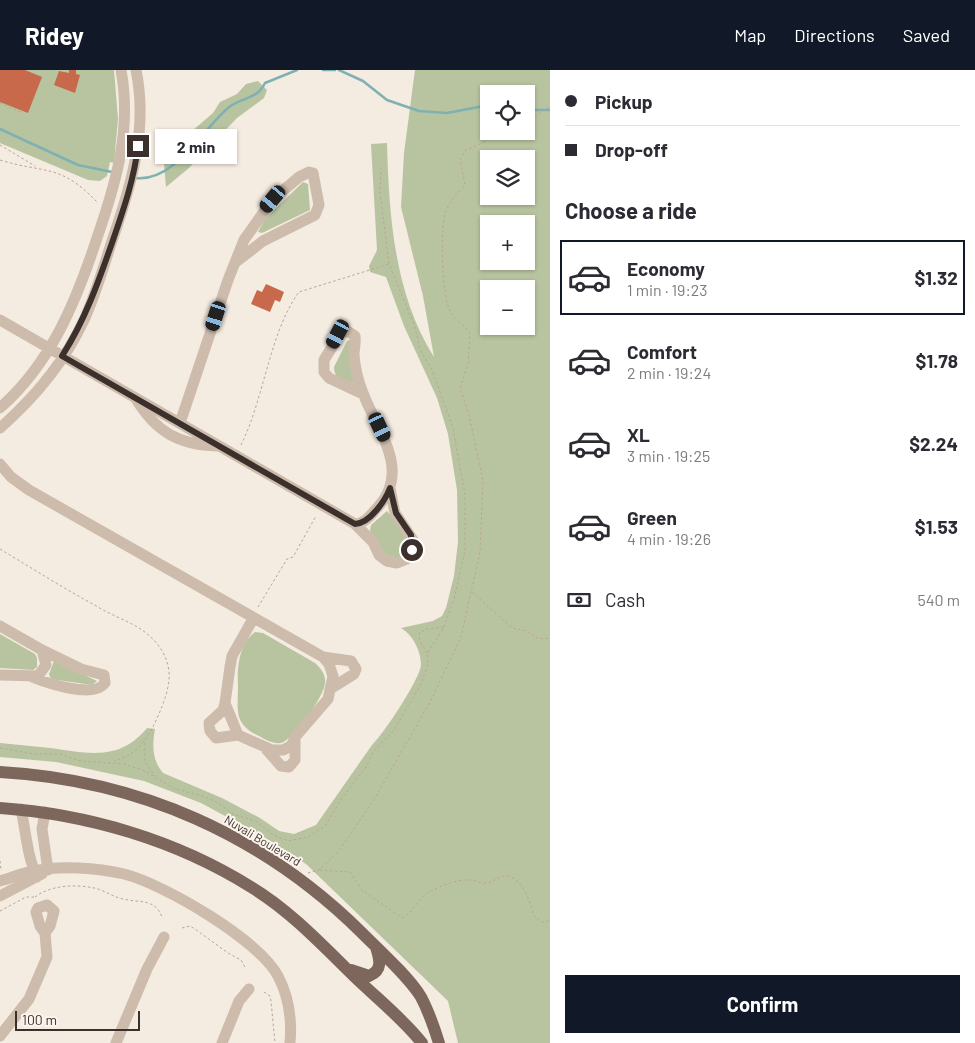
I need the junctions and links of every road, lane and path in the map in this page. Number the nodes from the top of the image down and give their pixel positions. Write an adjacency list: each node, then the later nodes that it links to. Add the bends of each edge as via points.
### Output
1 (121, 70): 16 (street, via 124,113 116,183 80,291)
2 (136, 70): 17 (street, via 140,113 130,186 87,313)
3 (0, 103): 5 (path)
4 (550, 106): 6 (path)
5 (23, 114)
6 (535, 116)
7 (488, 140): 30 (path, via 465,151 460,159 465,185 452,198 444,215 442,238 446,302 450,313 470,334 468,364 460,388 483,481 480,552)
8 (0, 145): 10 (path)
9 (0, 160): 10 (path)
10 (38, 167): 12 (path, via 76,181)
11 (381, 168): 14 (path, via 380,193)
12 (100, 204)
13 (236, 262): 13 (street, via 264,240 316,215 318,205 313,173 299,176 273,199 250,228); 21 (street)
14 (389, 264): 23 (path, via 299,292 290,303 251,425); 34 (path, via 415,327 420,350 441,392 463,473 465,551)
15 (0, 320): 16 (street)
16 (50, 349): 17 (street); 20 (street)
17 (62, 356): 19 (street); 22 (street, via 36,392)
18 (363, 394): 18 (street, via 355,361 355,336 342,331 324,360 324,372 333,380); 26 (street, via 385,437 392,466)
19 (135, 398): 21 (street); 24 (street, via 155,425 182,441)
20 (0, 408)
21 (180, 424): 24 (street)
22 (0, 428)
23 (241, 445)
24 (218, 446): 28 (street)
25 (0, 464): 32 (street, via 29,490)
26 (390, 488): 28 (street, via 383,502 364,522); 28 (street, via 396,513 413,540 407,559 397,563 387,561)
27 (316, 516): 31 (path)
28 (355, 524)
29 (0, 549): 45 (path, via 139,628 155,641 168,666 169,681 164,702)
30 (471, 592): 35 (path, via 512,628 527,631 539,639); 56 (path, via 461,637 429,704 374,801 338,852)
31 (258, 608)
32 (252, 619): 38 (street); 42 (street, via 232,656)
33 (0, 626): 36 (street)
34 (444, 627): 37 (path); 37 (path, via 419,633)
35 (550, 638)
36 (42, 650): 40 (street, via 46,665 42,673); 40 (street, via 81,669 101,673 105,683 98,689 85,690)
37 (427, 654): 50 (path, via 425,674 394,730 374,750 330,820 308,838 282,840 256,821 242,818 203,796 175,789)
38 (322, 657): 41 (street, via 333,676); 41 (street, via 351,661 356,669 354,674)
39 (0, 675): 40 (street)
40 (32, 677)
41 (330, 689): 44 (street, via 328,699)
42 (225, 703): 43 (street); 43 (street, via 209,727 216,738)
43 (238, 735): 46 (street)
44 (296, 736): 46 (street, via 291,746 283,750); 46 (street, via 295,760 290,767 281,766)
45 (145, 742): 48 (path, via 132,754); 50 (path, via 145,762)
46 (262, 746)
47 (0, 748): 48 (path, via 34,754 59,754 81,761)
48 (112, 762): 50 (path, via 145,771)
49 (0, 772): 59 (main road, Nuvali Boulevard, via 78,780 113,788 170,808 227,833)
50 (157, 778)
51 (0, 808): 52 (main road)
52 (21, 809): 53 (main road); 58 (street)
53 (45, 812): 55 (street, via 42,829); 71 (main road, via 119,828 251,886)
54 (0, 861): 57 (path)
55 (48, 870): 58 (street); 79 (street, via 99,870 126,875 176,896 232,932 261,954 278,976 288,1000)
56 (319, 870): 59 (path); 66 (path, via 350,872 362,890 402,918 410,914 420,898 432,890 459,880 486,883 508,876 518,882 532,903 534,916 542,922)
57 (0, 874)
58 (35, 874): 60 (street); 61 (street)
59 (298, 878): 70 (main road, Nuvali Boulevard, via 332,903)
60 (0, 881)
61 (0, 896)
62 (35, 897): 63 (path); 64 (path, via 26,897); 65 (path, via 56,887 94,888 125,900 151,904)
63 (38, 899)
64 (0, 911)
65 (162, 917)
66 (550, 921)
67 (182, 928): 72 (path, via 195,928 241,960)
68 (45, 934): 75 (street, via 48,957 36,986)
69 (164, 936): 76 (street)
70 (375, 946): 71 (main road, via 380,960 376,973 369,976 359,974); 81 (main road, Nuvali Boulevard, via 420,996)
71 (344, 966): 80 (main road)
72 (246, 968)
73 (250, 989): 77 (street, via 239,1001)
74 (264, 992): 78 (path, via 270,996)
75 (0, 1036)
76 (116, 1043)
77 (222, 1043)
78 (275, 1043)
79 (290, 1043)
80 (422, 1043)
81 (439, 1043)

